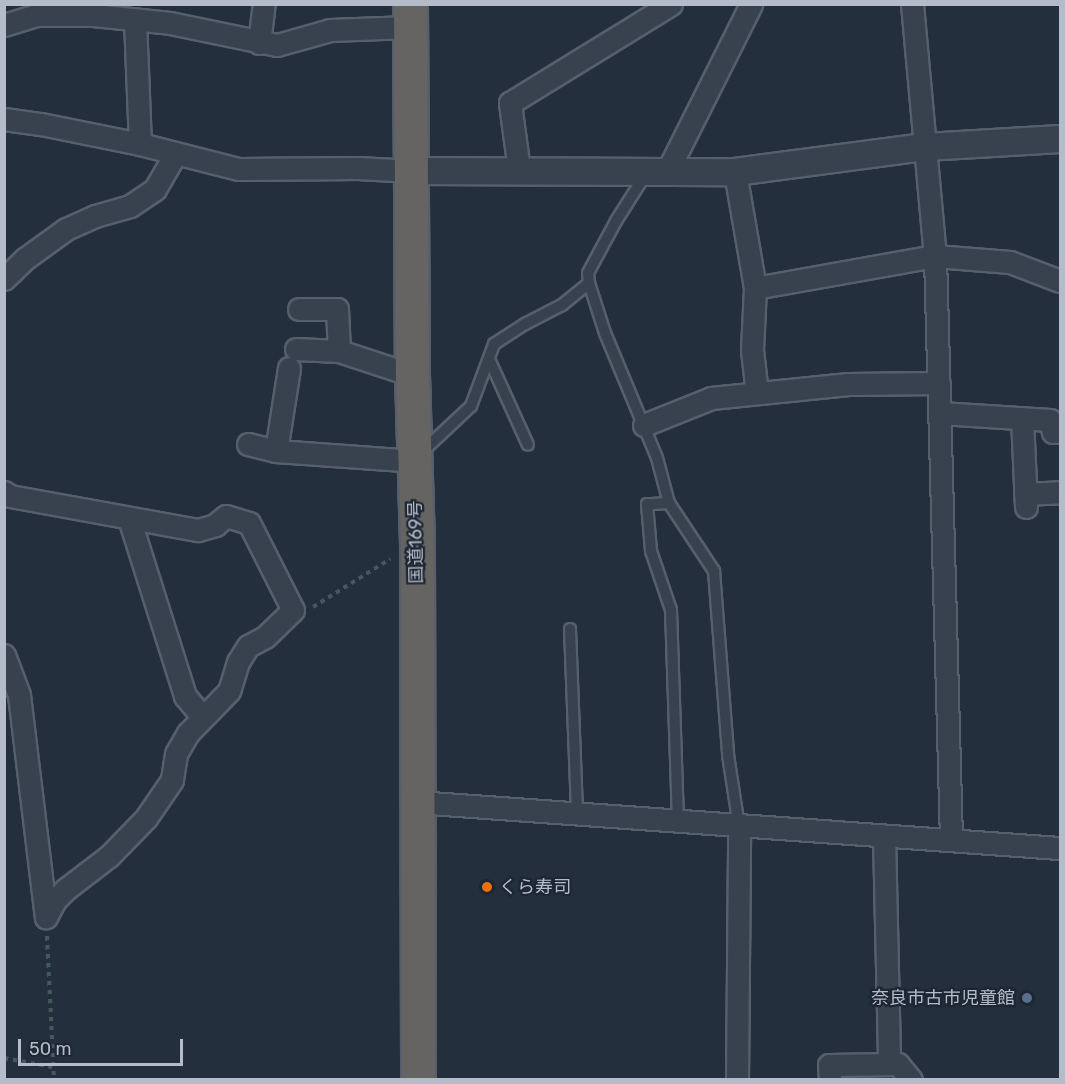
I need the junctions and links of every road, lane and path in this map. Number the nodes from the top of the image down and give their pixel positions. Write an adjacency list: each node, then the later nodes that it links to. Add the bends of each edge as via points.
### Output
1 (264, 4): 9 (street)
2 (671, 4): 15 (street, via 510,103)
3 (751, 4): 17 (street)
4 (912, 4): 13 (street)
5 (90, 10): 6 (street); 8 (street, via 36,15)
6 (124, 14): 9 (street); 12 (street)
7 (410, 16): 9 (street, via 330,30 277,45); 16 (highway, 国道169号)
8 (4, 25)
9 (259, 43)
10 (4, 119): 12 (street)
11 (1060, 140): 13 (street)
12 (140, 144): 14 (street)
13 (926, 147): 18 (street); 19 (street)
14 (175, 155): 16 (street, via 238,169); 20 (street, via 154,189 130,206 66,229)
15 (519, 170): 16 (street); 17 (street)
16 (412, 171): 27 (highway, 国道169号)
17 (658, 171): 18 (street); 22 (lane, via 605,242 588,273)
18 (735, 172): 23 (street)
19 (935, 256): 21 (street, via 1010,262); 23 (street); 28 (street)
20 (4, 279)
21 (1060, 281)
22 (589, 283): 26 (lane, via 562,305 494,344); 32 (lane, via 604,333)
23 (755, 288): 29 (street, via 752,350)
24 (298, 309): 25 (street, via 337,309)
25 (339, 351): 27 (street); 36 (street, via 292,359)
26 (489, 359): 35 (lane); 37 (lane, via 471,405)
27 (412, 375): 37 (highway, 国道169号)
28 (939, 383): 29 (street, via 848,384); 30 (street)
29 (757, 393): 32 (street, via 711,398)
30 (940, 413): 31 (street); 52 (street)
31 (1022, 418): 33 (street, via 1050,420 1053,432); 39 (street, via 1025,501)
32 (644, 425): 40 (lane)
33 (1060, 432)
34 (248, 444): 36 (street)
35 (528, 445)
36 (276, 451): 37 (street)
37 (414, 461): 42 (highway, 国道169号)
38 (4, 492): 41 (street)
39 (1060, 492)
40 (669, 503): 49 (lane, via 648,504 651,551 671,610); 50 (lane, via 714,571 728,755)
41 (129, 518): 43 (street, via 198,530 215,525 226,516 249,523); 46 (street, via 185,696)
42 (417, 543): 43 (path, via 301,614); 47 (highway, 国道169号)
43 (293, 610): 46 (street, via 265,637 248,646 237,662 229,691)
44 (570, 629): 48 (lane)
45 (4, 655): 54 (street, via 19,695)
46 (202, 716): 54 (street, via 176,754 172,780 146,818 109,856 66,889)
47 (416, 802): 48 (street); 59 (highway, 国道169号)
48 (577, 813): 49 (street)
49 (678, 819): 50 (street)
50 (739, 826): 51 (street); 60 (street)
51 (884, 836): 52 (street); 56 (street)
52 (951, 840): 53 (street)
53 (1060, 848)
54 (46, 917): 57 (path)
55 (4, 1058): 57 (path)
56 (889, 1064): 61 (street, via 830,1065); 62 (street, via 897,1064)
57 (52, 1066): 58 (path)
58 (54, 1080)
59 (418, 1080)
60 (737, 1080)
61 (830, 1080)
62 (911, 1080)

